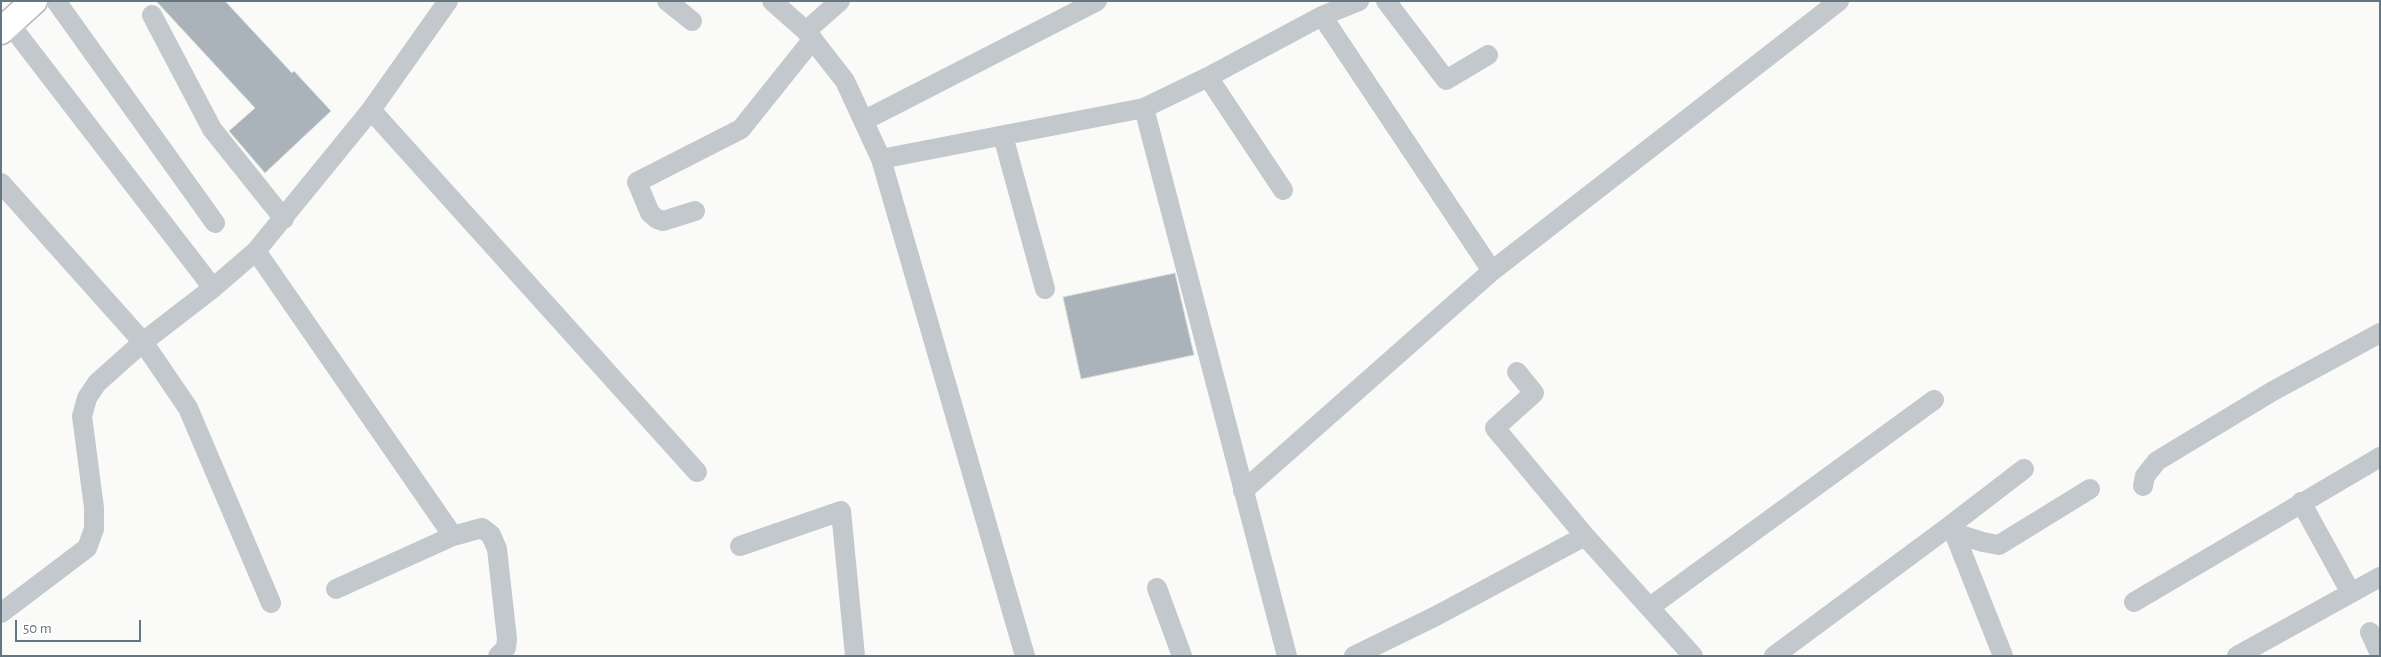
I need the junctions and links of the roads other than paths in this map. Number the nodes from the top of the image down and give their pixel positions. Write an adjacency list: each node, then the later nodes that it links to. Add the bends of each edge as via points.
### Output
1 (34, 1): 14 (main road)
2 (56, 1): 27 (street)
3 (448, 1): 19 (street)
4 (667, 1): 13 (street)
5 (772, 1): 15 (street)
6 (840, 1): 15 (street)
7 (1097, 1): 20 (street)
8 (1359, 1): 12 (street)
9 (1386, 1): 16 (street, via 1446,80)
10 (1839, 1): 29 (street)
11 (152, 15): 26 (street, via 212,129)
12 (1322, 16): 17 (street); 29 (street)
13 (692, 21)
14 (5, 27): 30 (street)
15 (809, 35): 20 (street, via 846,81); 25 (street, via 741,128 637,182 650,213 657,218 663,221)
16 (1488, 55)
17 (1208, 77): 18 (street); 24 (street)
18 (1144, 108): 21 (street); 41 (street)
19 (371, 110): 26 (street); 38 (street)
20 (865, 120): 22 (street)
21 (1003, 136): 22 (street); 31 (street)
22 (881, 159): 61 (street)
23 (1, 183): 33 (street)
24 (1283, 190)
25 (695, 212)
26 (284, 218): 28 (street)
27 (215, 223)
28 (256, 251): 30 (street); 44 (street)
29 (1492, 271): 41 (street)
30 (213, 288): 33 (street)
31 (1045, 289)
32 (2380, 333): 39 (street, via 2273,391 2157,461 2145,476)
33 (143, 342): 52 (street, via 188,408); 54 (street, via 97,384 84,407 82,416 94,508 94,529 87,548)
34 (1517, 372): 45 (street, via 1534,393 1495,428)
35 (1934, 400): 53 (street)
36 (2380, 457): 42 (street)
37 (2024, 469): 43 (street)
38 (698, 472)
39 (2143, 486)
40 (2090, 489): 43 (street, via 1999,545)
41 (1243, 490): 63 (street)
42 (2301, 502): 50 (street); 51 (street)
43 (1953, 529): 66 (street); 67 (street)
44 (453, 536): 49 (street); 59 (street, via 482,528 492,535 497,549 507,639 506,648)
45 (1585, 536): 53 (street); 56 (street, via 1436,616)
46 (740, 546): 60 (street, via 841,511)
47 (2380, 577): 50 (street)
48 (1157, 588): 62 (street)
49 (336, 589)
50 (2351, 593): 57 (street)
51 (2134, 602)
52 (271, 603)
53 (1650, 607): 65 (street)
54 (1, 613)
55 (2370, 632): 58 (street)
56 (1382, 650): 64 (street)
57 (2245, 654)
58 (2380, 654)
59 (498, 656)
60 (855, 656)
61 (1025, 656)
62 (1182, 656)
63 (1287, 656)
64 (1354, 656)
65 (1693, 656)
66 (1774, 656)
67 (2003, 656)

